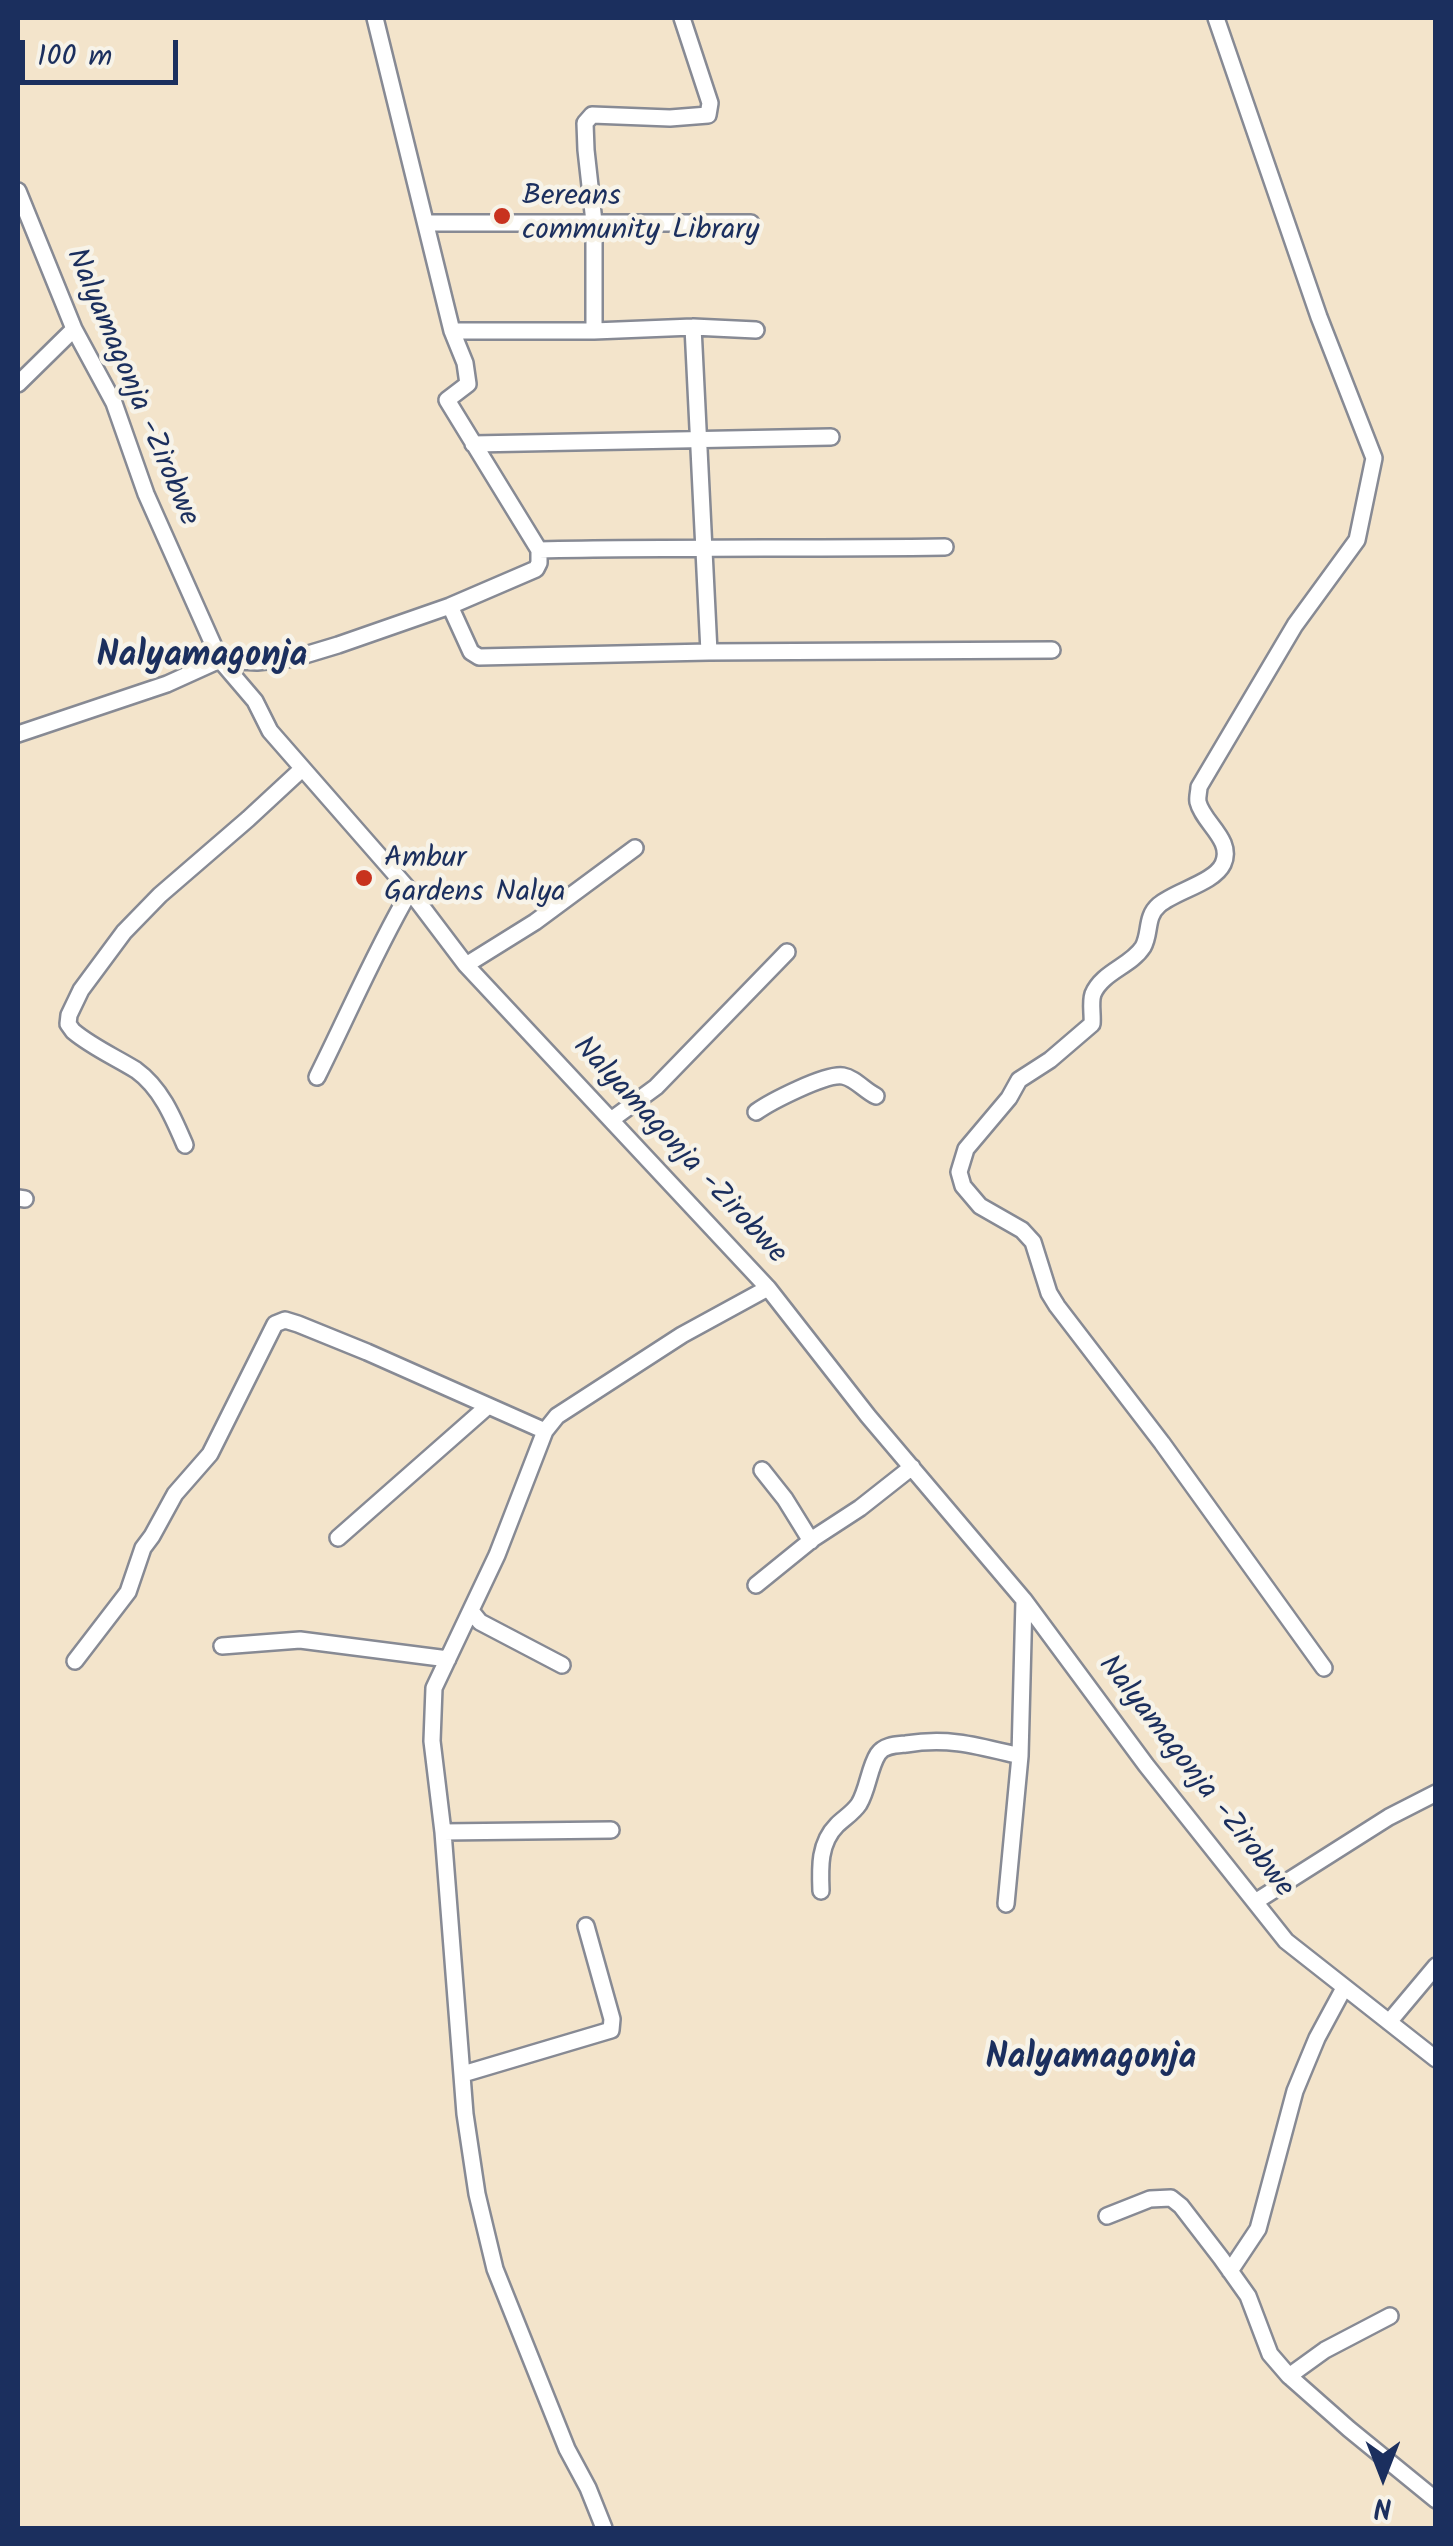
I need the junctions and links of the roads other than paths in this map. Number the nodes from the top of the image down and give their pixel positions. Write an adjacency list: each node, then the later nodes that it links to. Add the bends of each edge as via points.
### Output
1 (375, 18): 6 (street)
2 (682, 18): 5 (street, via 710,112 589,117)
3 (1216, 18): 49 (street, via 1374,458 1357,540 1295,625 1199,787 1198,803 1220,836 1224,863 1160,903 1142,948 1095,990 1092,1024 1019,1080 966,1149 958,1172 980,1206 1034,1242 1057,1306)
4 (18, 192): 9 (street, Nalyamagonja -Zirobwe)
5 (594, 222): 6 (street); 7 (street); 11 (street)
6 (426, 223): 10 (street)
7 (751, 223)
8 (693, 327): 11 (street); 12 (street); 15 (street)
9 (74, 329): 13 (street); 23 (street, Nalyamagonja -Zirobwe, via 114,403 146,494)
10 (452, 330): 11 (street); 16 (street, via 468,384 447,400)
11 (594, 330)
12 (756, 330)
13 (18, 384)
14 (831, 437): 15 (street)
15 (700, 438): 16 (street); 17 (street)
16 (473, 444): 19 (street)
17 (702, 547): 18 (street); 19 (street); 22 (street)
18 (945, 547)
19 (539, 550): 20 (street, via 530,574)
20 (450, 606): 22 (street, via 479,657); 23 (street, via 295,658)
21 (1052, 650): 22 (street)
22 (709, 652)
23 (220, 660): 24 (street); 25 (street, Nalyamagonja -Zirobwe)
24 (18, 734)
25 (302, 768): 27 (street, Nalyamagonja -Zirobwe); 34 (street, via 139,915 81,990 70,1015 73,1032 158,1091)
26 (635, 848): 29 (street)
27 (410, 890): 29 (street, Nalyamagonja -Zirobwe); 30 (street)
28 (787, 952): 33 (street, via 656,1088)
29 (466, 965): 33 (street, Nalyamagonja -Zirobwe)
30 (316, 1077)
31 (876, 1096): 32 (street, via 849,1077 835,1076)
32 (756, 1112)
33 (612, 1120): 35 (street, Nalyamagonja -Zirobwe)
34 (185, 1144)
35 (768, 1288): 37 (street, via 630,1368); 38 (street, Nalyamagonja -Zirobwe)
36 (488, 1406): 37 (street); 40 (street); 47 (street, via 298,1324 274,1324 210,1454 175,1494 128,1592)
37 (545, 1431): 44 (street)
38 (912, 1467): 41 (street); 43 (street, Nalyamagonja -Zirobwe)
39 (762, 1470): 41 (street)
40 (338, 1538)
41 (811, 1540): 42 (street)
42 (756, 1585)
43 (1024, 1600): 50 (street); 55 (street, Nalyamagonja -Zirobwe)
44 (471, 1612): 46 (street); 48 (street)
45 (222, 1646): 46 (street, via 300,1640)
46 (448, 1659): 53 (street, via 434,1688 432,1714)
47 (75, 1661)
48 (562, 1665)
49 (1324, 1668)
50 (1020, 1756): 54 (street, via 952,1741 886,1747 861,1801 823,1845); 56 (street)
51 (1436, 1794): 55 (street)
52 (611, 1830): 53 (street)
53 (443, 1832): 62 (street)
54 (821, 1890)
55 (1255, 1902): 59 (street, Nalyamagonja -Zirobwe, via 1286,1941)
56 (1006, 1904)
57 (586, 1926): 62 (street, via 611,2030)
58 (1436, 1966): 60 (street)
59 (1344, 1988): 60 (street, Nalyamagonja -Zirobwe); 64 (street, via 1295,2092 1258,2228)
60 (1389, 2022): 61 (street, Nalyamagonja -Zirobwe)
61 (1436, 2059)
62 (463, 2074): 68 (street, via 477,2194 495,2269)
63 (1107, 2216): 64 (street, via 1171,2198)
64 (1230, 2271): 66 (street, via 1248,2296 1270,2354)
65 (1390, 2316): 66 (street)
66 (1290, 2376): 67 (street)
67 (1436, 2500)
68 (604, 2528)

